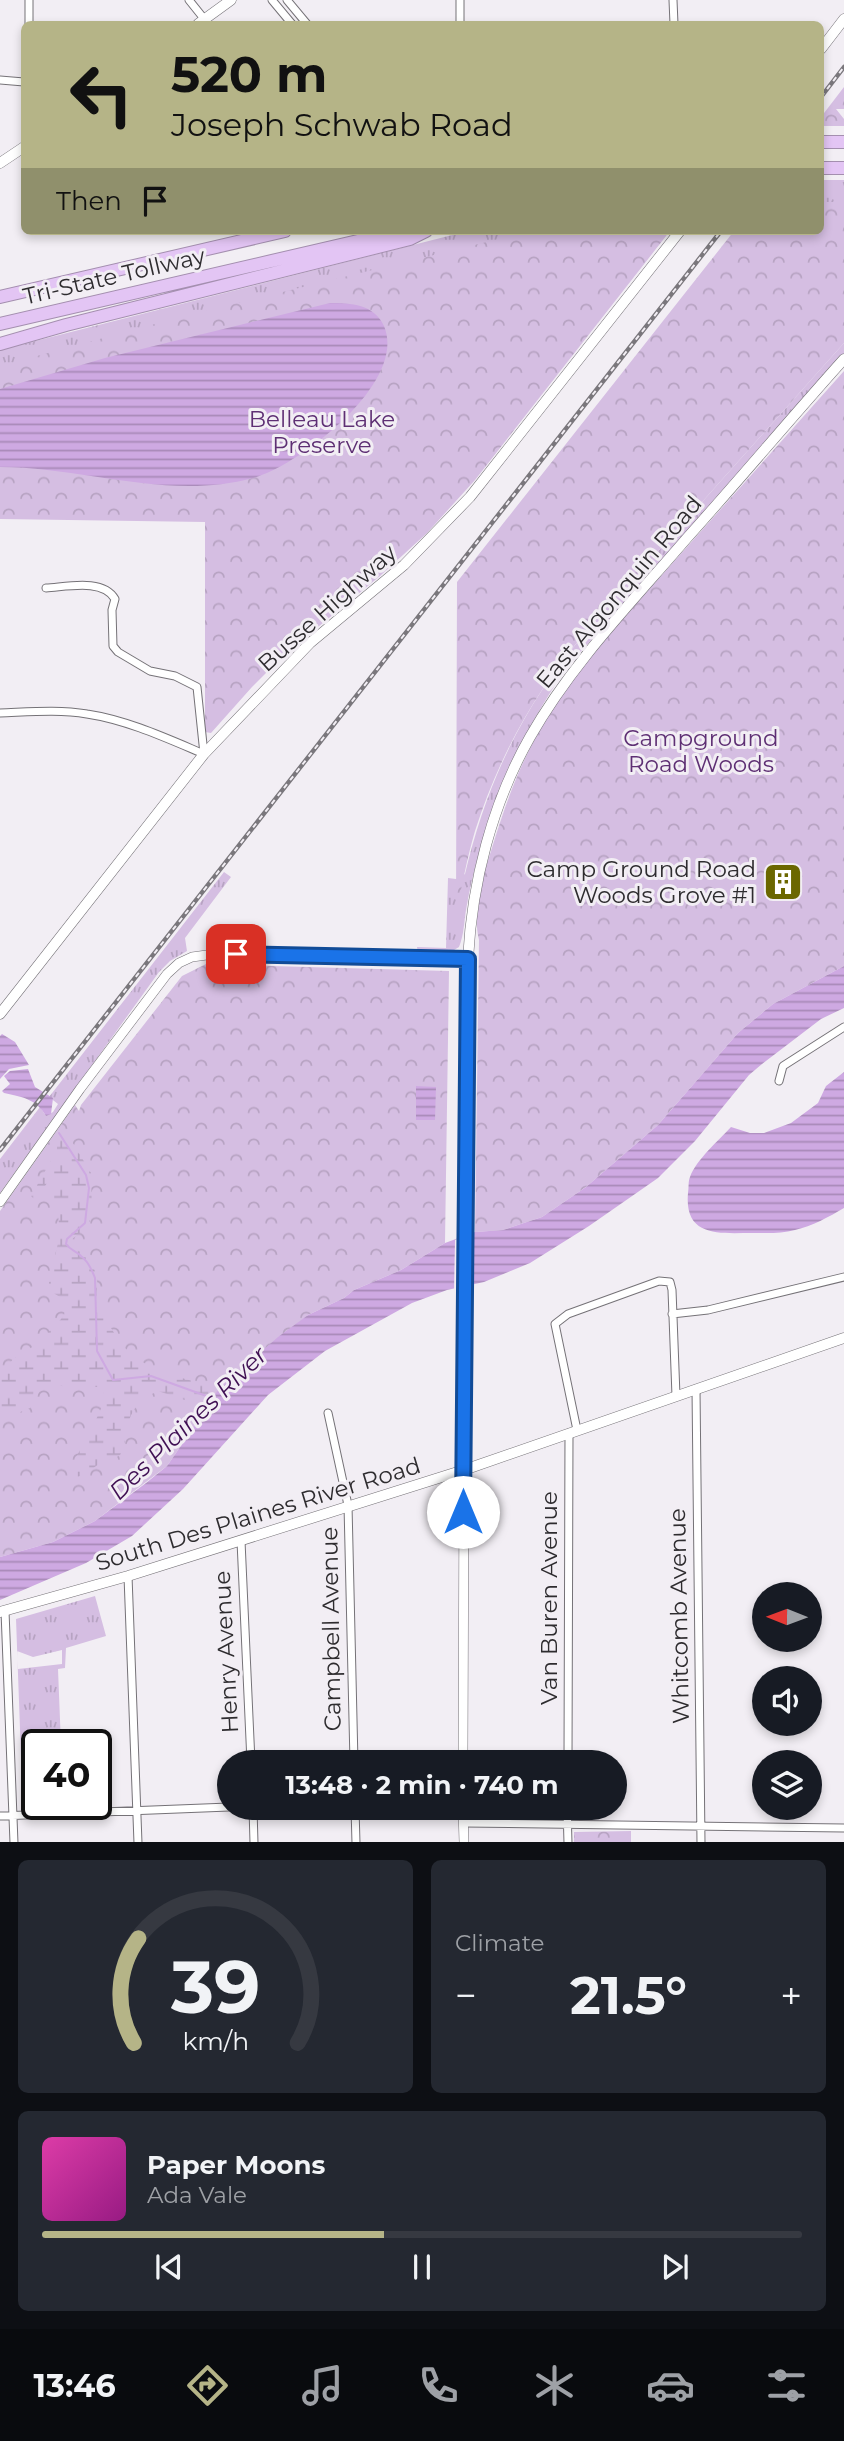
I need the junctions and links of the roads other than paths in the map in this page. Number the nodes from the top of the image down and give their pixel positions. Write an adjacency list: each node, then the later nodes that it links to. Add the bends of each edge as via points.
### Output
1 (29, 0): 9 (street)
2 (189, 0): 10 (street)
3 (231, 0): 11 (main road)
4 (272, 0): 12 (street)
5 (287, 0): 13 (street)
6 (460, 0): 14 (street)
7 (673, 0): 15 (street)
8 (844, 19): 16 (main road)
9 (29, 21)
10 (201, 21)
11 (203, 21)
12 (290, 21)
13 (304, 21)
14 (460, 21)
15 (674, 21)
16 (824, 45)
17 (0, 80): 18 (street)
18 (21, 82)
19 (21, 149): 20 (main road)
20 (0, 163)
21 (824, 168): 22 (highway)
22 (844, 168)
23 (268, 235): 27 (highway, Tri-State Tollway)
24 (384, 235): 28 (highway, Tri-State Tollway)
25 (418, 235): 29 (highway)
26 (677, 235): 33 (main road, Busse Highway, via 470,497 404,565 310,643)
27 (0, 297)
28 (0, 324)
29 (0, 344)
30 (844, 359): 34 (main road, East Algonquin Road, via 597,641 554,698 520,757 495,818 475,891)
31 (46, 588): 33 (street, via 96,586 110,592 115,599 113,646 118,652 150,671 197,687)
32 (0, 713): 33 (street, via 86,714 149,731)
33 (204, 754): 35 (main road, Busse Highway)
34 (468, 959): 38 (street, via 214,954 184,960 162,980); 46 (main road, East Algonquin Road)
35 (0, 1014)
36 (844, 1027): 37 (street, via 783,1066)
37 (779, 1081)
38 (0, 1202)
39 (844, 1277): 40 (street, via 708,1310)
40 (672, 1314): 43 (street); 45 (street, Van Buren Avenue, via 670,1282 659,1281 568,1314 555,1324)
41 (844, 1338): 42 (main road, South Des Plaines River Road)
42 (696, 1390): 43 (main road, South Des Plaines River Road); 65 (street, Whitcomb Avenue)
43 (676, 1396): 45 (main road, South Des Plaines River Road)
44 (328, 1413): 47 (street, Campbell Avenue)
45 (573, 1432): 46 (main road, South Des Plaines River Road); 54 (street, Van Buren Avenue)
46 (464, 1470): 47 (main road, South Des Plaines River Road); 53 (street, East Algonquin Road)
47 (348, 1505): 48 (main road, South Des Plaines River Road); 52 (street, Campbell Avenue)
48 (241, 1541): 49 (main road, South Des Plaines River Road); 51 (street, Henry Avenue)
49 (128, 1576): 50 (main road, South Des Plaines River Road); 56 (street)
50 (3, 1611): 57 (street)
51 (250, 1750)
52 (354, 1750)
53 (463, 1750)
54 (568, 1750)
55 (217, 1808): 56 (street)
56 (137, 1811): 57 (street); 68 (street)
57 (13, 1815): 58 (street); 67 (street)
58 (0, 1816)
59 (253, 1820): 69 (street)
60 (355, 1820): 70 (street)
61 (464, 1820): 63 (street)
62 (567, 1820): 64 (street)
63 (464, 1823): 64 (street); 71 (street)
64 (567, 1824): 65 (street); 72 (street)
65 (700, 1826): 66 (street); 73 (street, Whitcomb Avenue)
66 (844, 1828)
67 (14, 1842)
68 (138, 1842)
69 (254, 1842)
70 (356, 1842)
71 (464, 1842)
72 (568, 1842)
73 (701, 1842)

